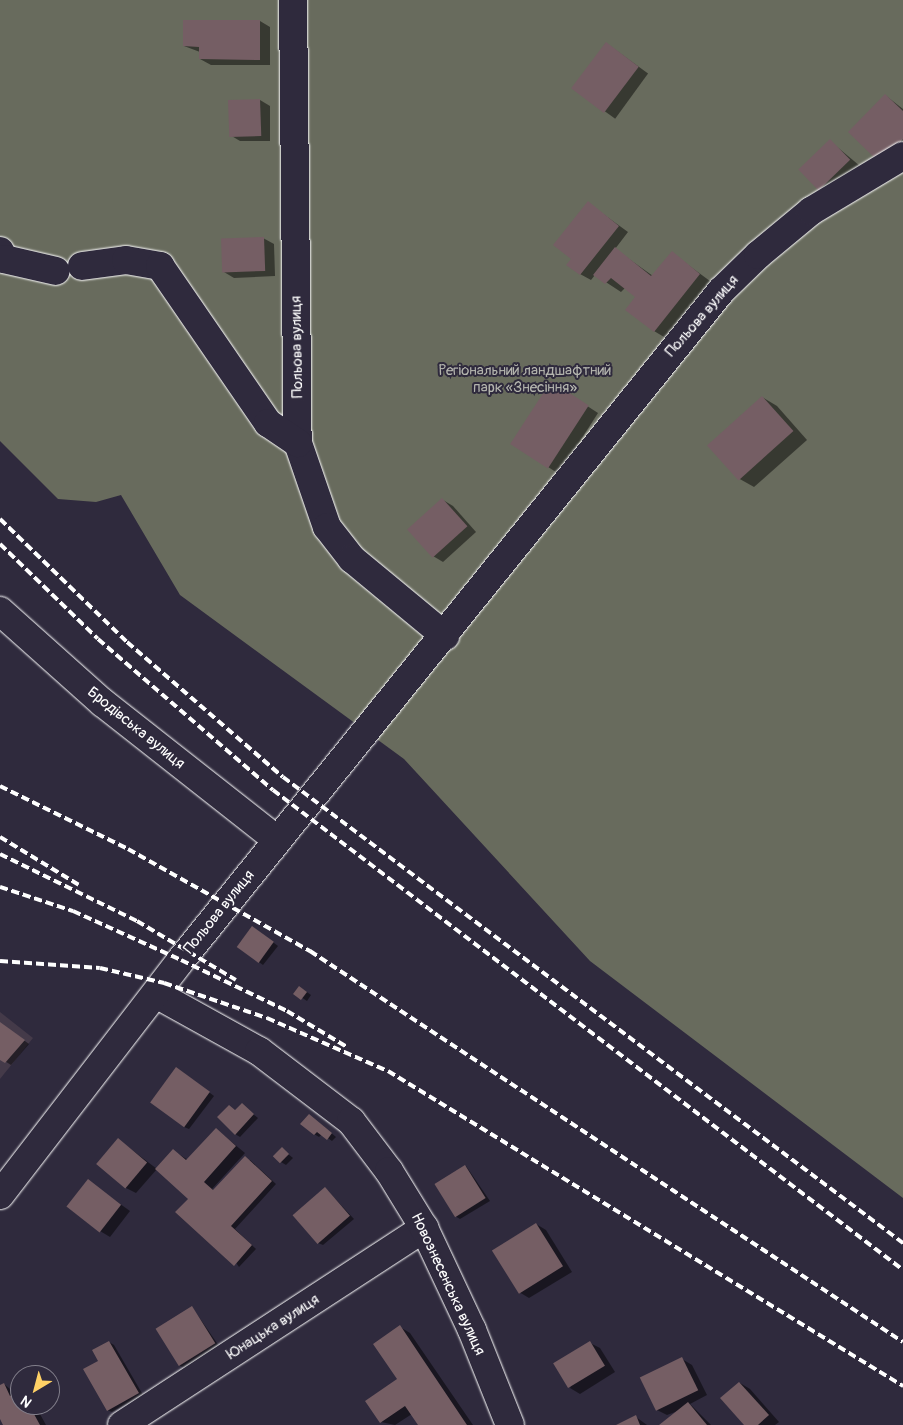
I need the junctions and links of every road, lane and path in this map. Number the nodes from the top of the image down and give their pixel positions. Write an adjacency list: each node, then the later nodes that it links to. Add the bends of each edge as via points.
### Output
1 (293, 0): 6 (street, Польова вулиця)
2 (903, 156): 8 (street, Польова вулиця, via 811,211 721,291 565,481)
3 (2, 255): 5 (street)
4 (82, 266): 6 (street, via 126,260 160,266 268,423)
5 (56, 271)
6 (298, 443): 8 (street, Польова вулиця, via 327,527 352,559)
7 (0, 611): 9 (street, Бродівська вулиця, via 103,703)
8 (445, 636): 9 (street, Польова вулиця)
9 (277, 840): 10 (street, Польова вулиця)
10 (156, 994): 11 (street, Польова вулиця); 12 (street, Новознесенська вулиця, via 259,1051 351,1121 389,1171)
11 (0, 1195)
12 (424, 1228): 13 (street, Юнацька вулиця); 14 (street, Новознесенська вулиця, via 472,1330)
13 (122, 1425)
14 (510, 1425)

